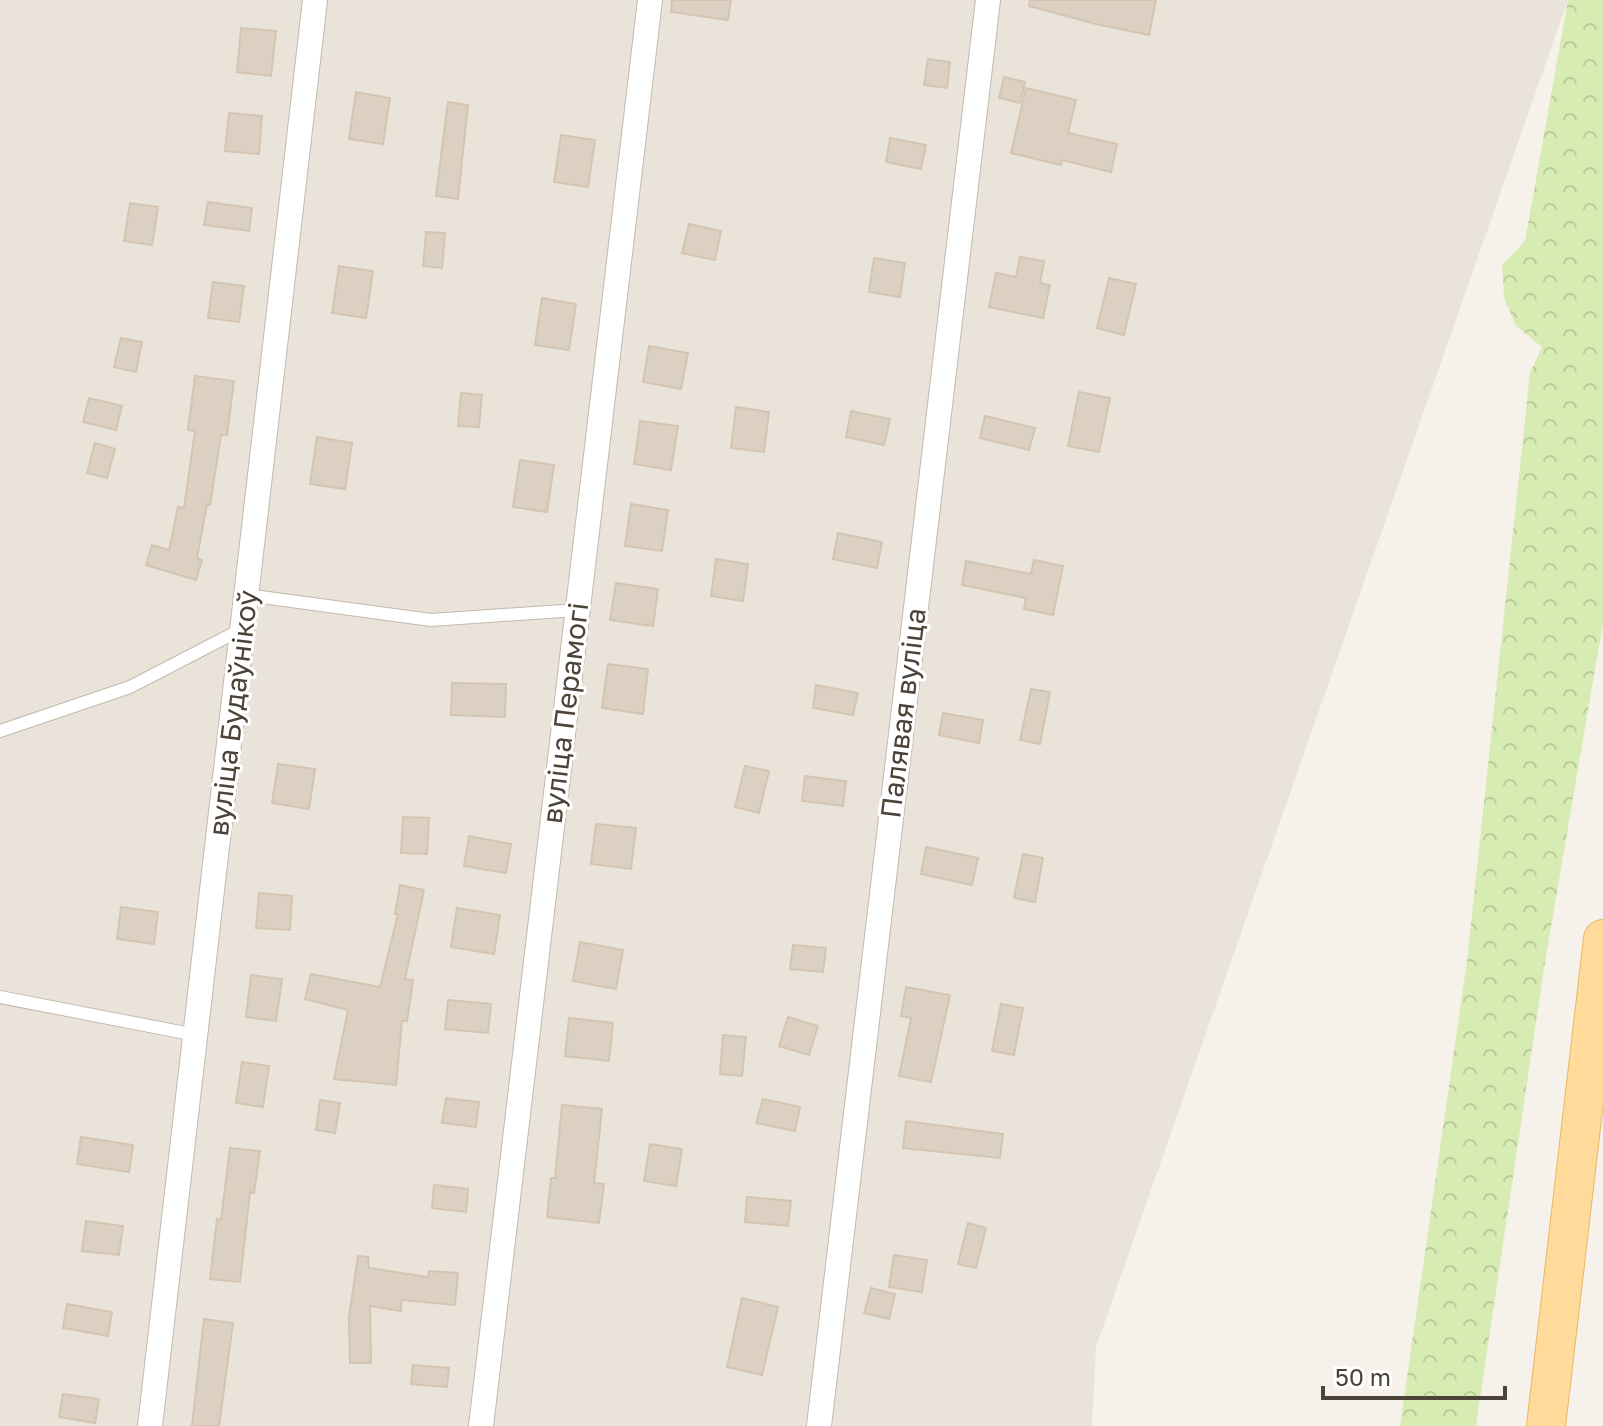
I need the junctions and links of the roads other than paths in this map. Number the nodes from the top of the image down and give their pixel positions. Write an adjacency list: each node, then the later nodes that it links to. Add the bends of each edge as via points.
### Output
1 (315, 0): 4 (street, вуліца Будаўнікоў)
2 (650, 0): 5 (street, вуліца Перамогі)
3 (988, 0): 13 (street, Палявая вуліца)
4 (247, 595): 5 (lane, via 431,620); 6 (street, вуліца Будаўнікоў)
5 (577, 610): 12 (street, вуліца Перамогі)
6 (242, 629): 7 (lane, via 130,687); 10 (street, вуліца Будаўнікоў)
7 (0, 731)
8 (1603, 939): 14 (main road)
9 (0, 997): 10 (lane)
10 (196, 1035): 11 (street, вуліца Будаўнікоў)
11 (150, 1426)
12 (481, 1426)
13 (819, 1426)
14 (1546, 1426)

